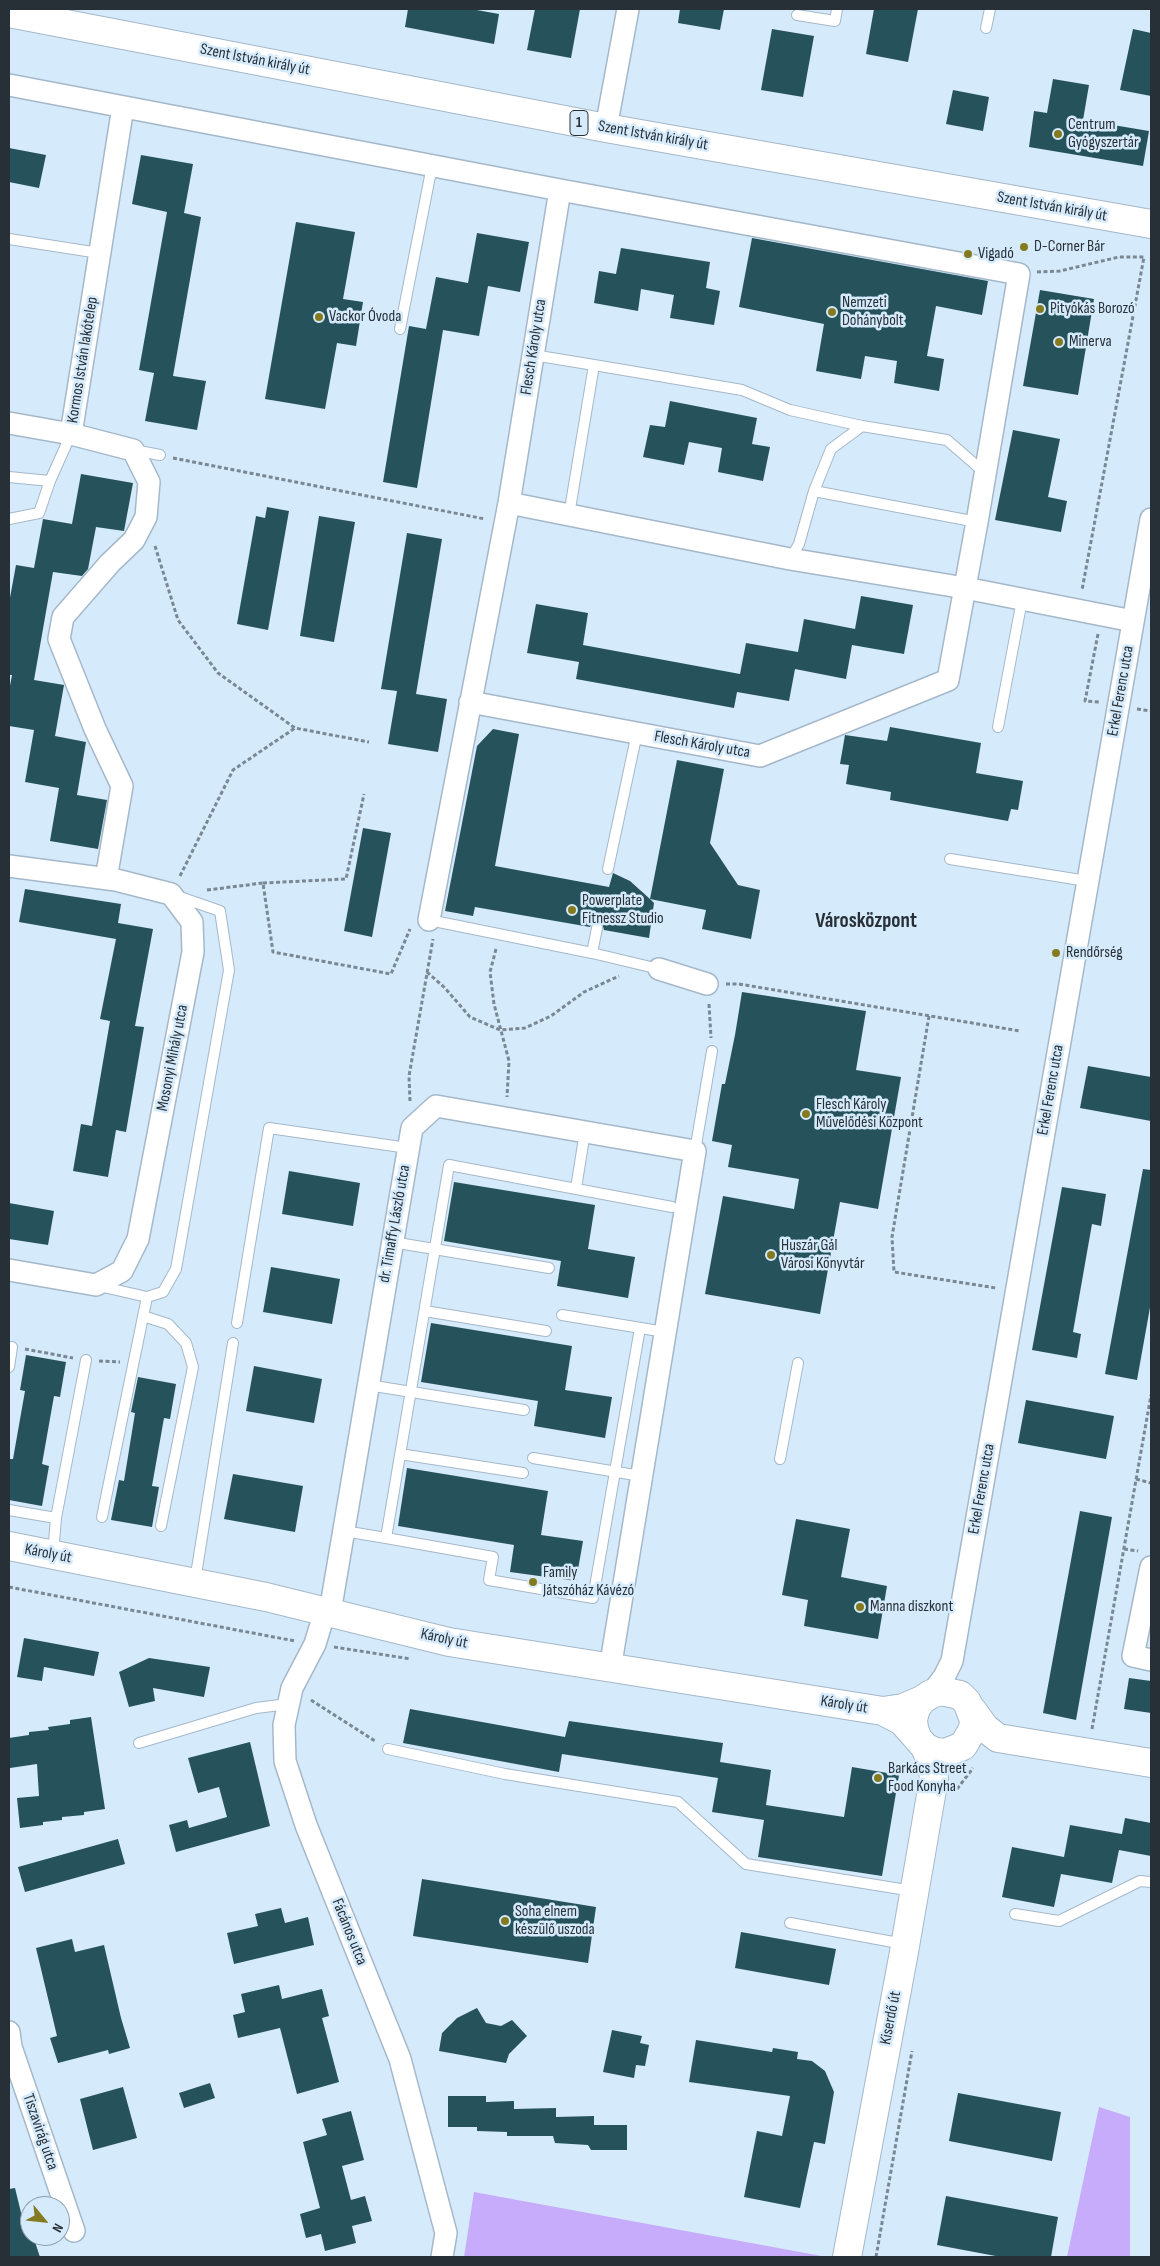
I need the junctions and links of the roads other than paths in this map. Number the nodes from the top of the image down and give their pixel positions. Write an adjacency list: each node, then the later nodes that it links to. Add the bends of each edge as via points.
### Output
1 (628, 9): 9 (street)
2 (837, 9): 5 (lane, via 835,21)
3 (990, 9): 6 (lane)
4 (9, 13): 9 (street, Szent István király út / 1)
5 (797, 15)
6 (986, 28)
7 (9, 85): 8 (street)
8 (123, 107): 10 (street); 14 (street, Kormos István lakótelep)
9 (606, 128): 12 (street, Szent István király út / 1)
10 (432, 166): 11 (street); 15 (lane)
11 (560, 190): 16 (street, Flesch Károly utca); 23 (street, via 1019,274)
12 (1151, 224)
13 (9, 239): 14 (lane)
14 (99, 253): 20 (street, Kormos István lakótelep)
15 (400, 329)
16 (533, 355): 17 (lane); 27 (street, Flesch Károly utca)
17 (594, 365): 19 (lane, via 742,390 790,410); 28 (lane)
18 (9, 423): 20 (street)
19 (862, 426): 23 (lane, via 947,440); 26 (lane, via 831,449)
20 (71, 434): 21 (street, Kormos István lakótelep); 25 (lane)
21 (133, 450): 22 (lane); 43 (street, via 149,482 146,517 134,540 63,617 59,639 122,786)
22 (160, 455)
23 (986, 474): 31 (street)
24 (9, 477): 25 (lane)
25 (50, 481): 29 (lane, via 39,513)
26 (814, 491): 31 (lane); 32 (lane, via 799,544)
27 (507, 513): 28 (street); 37 (street, Flesch Károly utca)
28 (569, 515): 32 (street)
29 (9, 519)
30 (1151, 519): 33 (street, Erkel Ferenc utca)
31 (977, 522): 34 (street)
32 (790, 558): 34 (street)
33 (1148, 561): 36 (street, Erkel Ferenc utca)
34 (965, 588): 35 (street); 39 (street, Flesch Károly utca, via 948,680 760,756)
35 (1022, 600): 36 (street); 38 (lane)
36 (1133, 621): 44 (street, Erkel Ferenc utca)
37 (470, 702): 39 (street, Flesch Károly utca); 46 (street, Flesch Károly utca)
38 (998, 727)
39 (636, 734): 42 (lane)
40 (950, 859): 44 (lane)
41 (9, 866): 43 (street)
42 (608, 869)
43 (106, 879): 45 (street)
44 (1087, 881): 96 (street, Erkel Ferenc utca)
45 (171, 894): 61 (street, Mosonyi Mihály utca, via 192,922 193,952 138,1239 122,1271); 62 (lane, via 220,911 229,970 176,1269 163,1292)
46 (429, 920): 48 (lane)
47 (597, 928): 48 (lane)
48 (592, 953): 49 (lane)
49 (659, 969): 50 (street)
50 (707, 984)
51 (712, 1051): 54 (lane)
52 (585, 1132): 53 (street, via 436,1106); 54 (street); 55 (lane)
53 (410, 1138): 57 (street, dr. Timaffy László utca); 66 (lane, via 269,1128)
54 (695, 1152): 69 (street)
55 (576, 1188): 56 (lane); 58 (lane, via 450,1165)
56 (672, 1207)
57 (392, 1242): 58 (lane); 75 (street, dr. Timaffy László utca)
58 (436, 1249): 59 (lane); 63 (lane)
59 (550, 1268)
60 (9, 1270): 61 (street)
61 (96, 1286): 62 (lane)
62 (147, 1297): 65 (lane)
63 (425, 1310): 68 (lane); 76 (lane)
64 (562, 1314): 67 (lane)
65 (143, 1316): 85 (lane); 87 (lane, via 168,1324 186,1343 193,1367)
66 (237, 1322)
67 (640, 1328): 69 (lane); 81 (lane)
68 (546, 1331)
69 (665, 1332): 83 (street)
70 (233, 1343): 93 (lane)
71 (12, 1347): 74 (lane)
72 (86, 1360): 86 (lane)
73 (798, 1364): 80 (lane)
74 (9, 1367)
75 (368, 1385): 76 (lane); 88 (street, dr. Timaffy László utca)
76 (411, 1392): 77 (lane); 78 (lane)
77 (524, 1410)
78 (400, 1454): 82 (lane); 89 (lane)
79 (533, 1458): 81 (lane)
80 (780, 1459)
81 (615, 1472): 83 (lane); 89 (lane, via 593,1598 489,1580 493,1557)
82 (523, 1473)
83 (641, 1476): 97 (street)
84 (9, 1510): 86 (lane)
85 (102, 1517)
86 (56, 1518): 91 (lane)
87 (161, 1526)
88 (344, 1531): 89 (lane); 94 (street, dr. Timaffy László utca)
89 (386, 1538)
90 (9, 1546): 91 (street, Károly út)
91 (52, 1555): 93 (street, Károly út)
92 (1151, 1567): 95 (street, via 1133,1656)
93 (194, 1582): 94 (street, Károly út)
94 (328, 1612): 97 (street, Károly út, via 449,1642); 98 (street, Fácános utca)
95 (1151, 1660)
96 (952, 1661): 99 (street, Erkel Ferenc utca, via 944,1677); 100 (street, Erkel Ferenc utca, via 955,1683)
97 (610, 1669): 101 (street, Károly út)
98 (290, 1696): 103 (lane); 116 (street, Fácános utca, via 284,1725 285,1761 306,1825 400,2059 446,2233)
99 (926, 1697): 100 (street, via 941,1691 951,1692); 101 (street, Károly út, via 903,1708); 104 (street, via 916,1708 913,1719 914,1730)
100 (970, 1706): 102 (street, via 985,1728); 105 (street, via 974,1729)
101 (883, 1711): 104 (street, Károly út, via 902,1721)
102 (998, 1738): 105 (street, via 977,1740); 107 (street)
103 (140, 1743)
104 (921, 1743): 105 (street, via 935,1752 945,1753); 108 (street, Kiserdő út, via 931,1761)
105 (959, 1748): 108 (street, Kiserdő út)
106 (388, 1749): 110 (lane, via 505,1774 678,1802 746,1864)
107 (1151, 1763)
108 (934, 1778): 110 (street, Kiserdő út)
109 (1151, 1882): 111 (lane, via 1140,1881 1059,1921)
110 (914, 1891): 113 (street, Kiserdő út)
111 (1015, 1914)
112 (790, 1923): 113 (lane)
113 (905, 1944): 117 (street, Kiserdő út)
114 (9, 2042): 115 (street, Tiszavirág utca)
115 (74, 2231)
116 (442, 2257)
117 (847, 2257)

